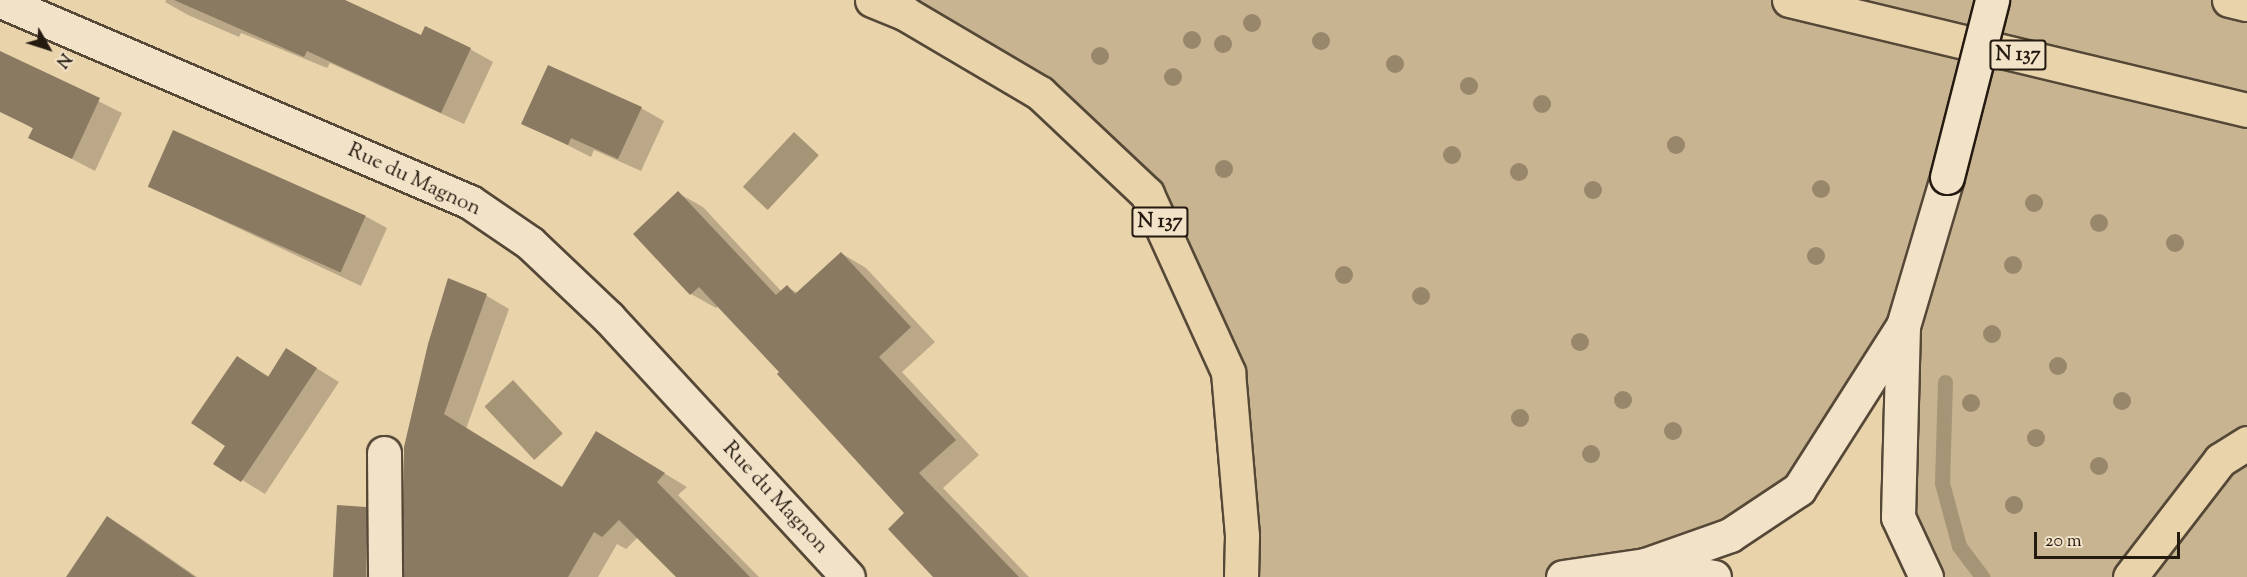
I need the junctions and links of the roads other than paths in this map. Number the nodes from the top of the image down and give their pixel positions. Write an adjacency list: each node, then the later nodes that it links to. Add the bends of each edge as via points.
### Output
1 (872, 0): 14 (highway, N 137, via 906,14 1040,93 1147,194 1228,372 1242,536)
2 (1789, 0): 7 (highway, N 137)
3 (1992, 0): 8 (street, bridge, via 1947,177)
4 (2229, 0): 6 (highway)
5 (1, 1): 13 (street, Rue du Magnon, via 470,202 530,243 609,318)
6 (2247, 4)
7 (2247, 110)
8 (1903, 326): 11 (street, via 1799,489 1730,535); 17 (street, via 1898,517)
9 (2247, 443): 18 (highway, via 2220,460)
10 (384, 453): 12 (street)
11 (1645, 565): 15 (street); 16 (street)
12 (385, 577)
13 (848, 577)
14 (1241, 577)
15 (1563, 577)
16 (1714, 577)
17 (1926, 577)
18 (2130, 577)

